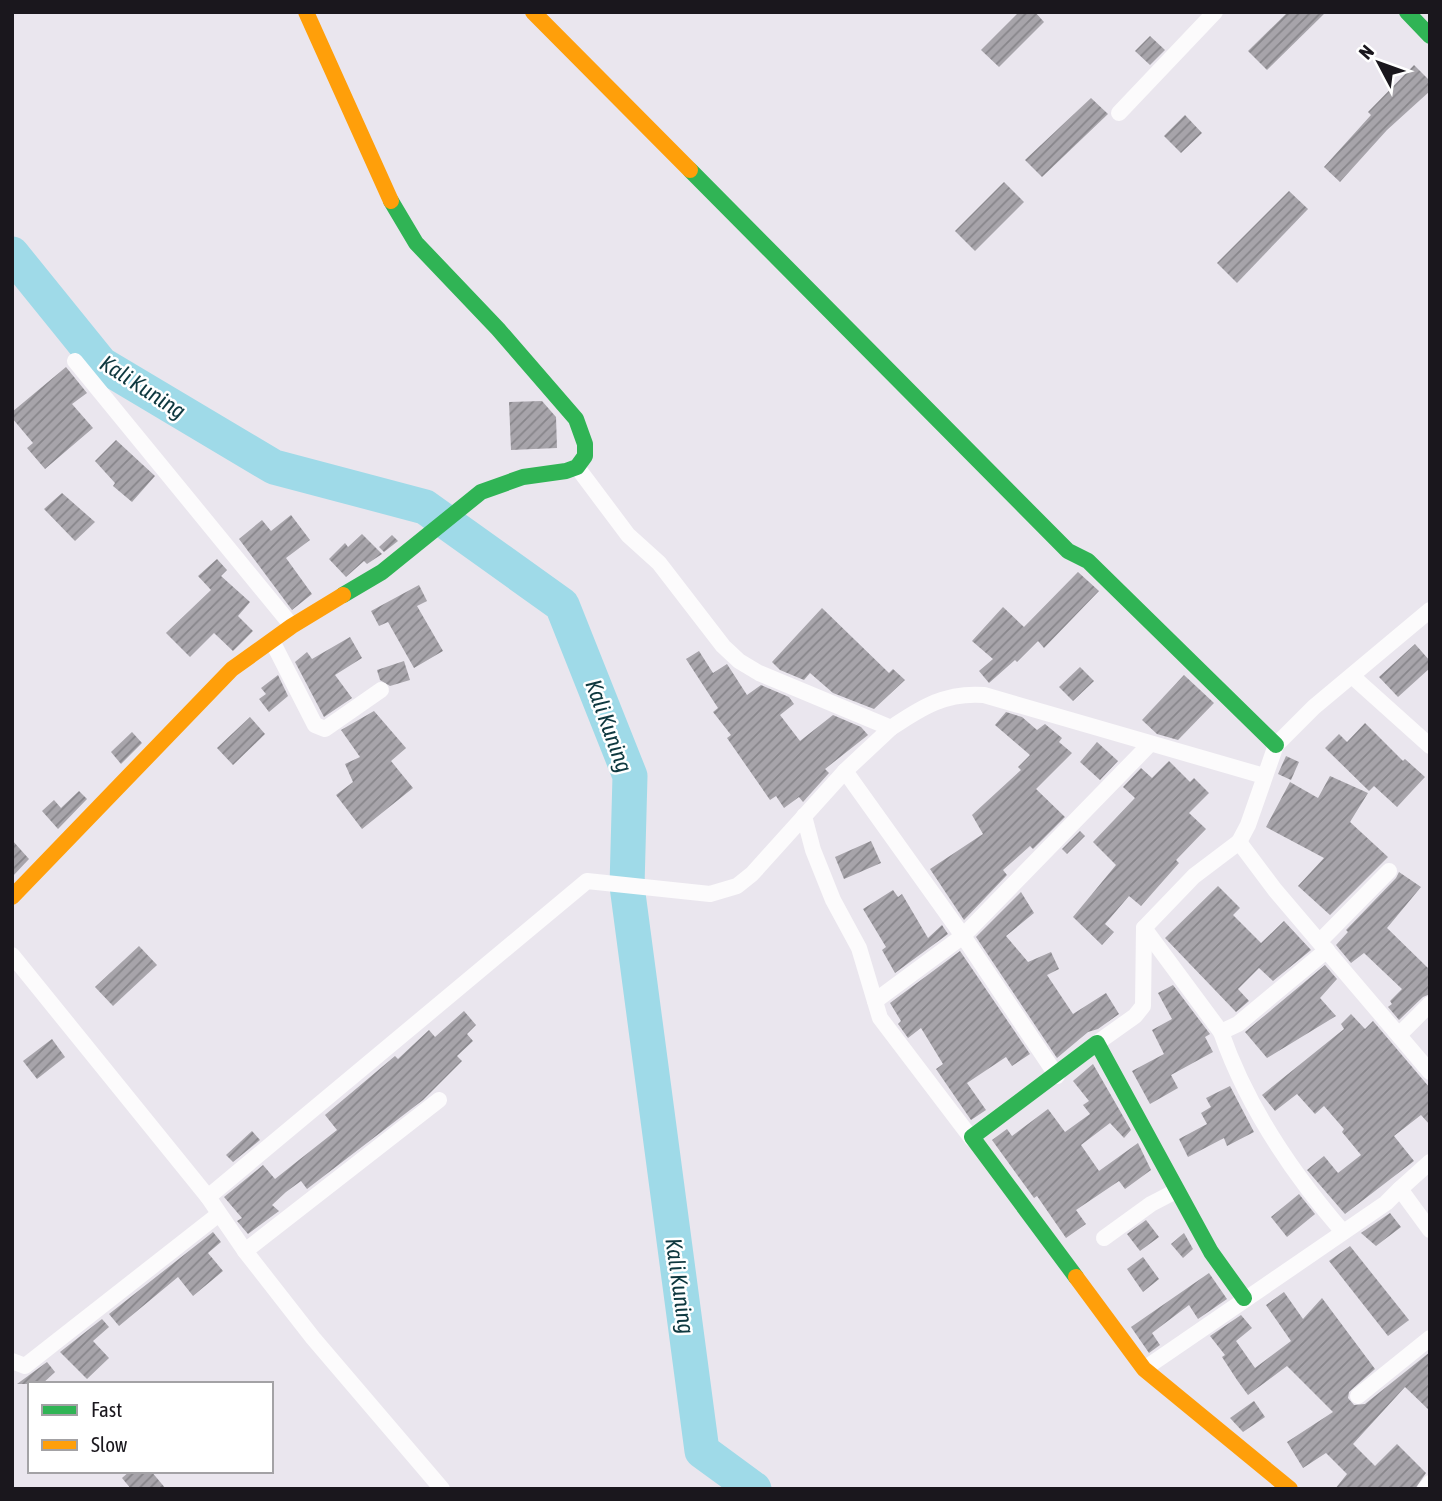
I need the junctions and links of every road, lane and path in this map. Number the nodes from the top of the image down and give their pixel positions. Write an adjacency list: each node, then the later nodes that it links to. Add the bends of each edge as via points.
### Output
1 (306, 12): 8 (street, via 399,216 416,243 576,419 585,444 585,456)
2 (533, 12): 16 (street, via 1068,551 1088,561)
3 (1215, 12): 6 (street)
4 (1406, 12): 5 (street)
5 (1430, 36)
6 (1119, 113)
7 (75, 361): 10 (street)
8 (577, 467): 10 (street, via 500,483 481,492 382,572); 14 (street, via 628,535 659,563 739,661)
9 (1430, 610): 12 (street)
10 (292, 626): 11 (street)
11 (272, 641): 13 (street, via 316,725 325,729); 23 (street, via 232,669)
12 (1352, 676): 16 (street); 17 (street)
13 (381, 690)
14 (891, 728): 15 (street, via 936,700 984,695); 18 (street)
15 (1149, 745): 19 (street); 25 (street)
16 (1276, 745): 19 (street)
17 (1430, 746)
18 (845, 771): 20 (street); 25 (street)
19 (1264, 776): 21 (street)
20 (804, 816): 28 (street, via 833,900 859,948); 40 (street, via 737,886 710,894 587,881)
21 (1238, 842): 24 (street, via 1194,876); 26 (street)
22 (1389, 871): 26 (street)
23 (12, 897)
24 (1144, 928): 30 (street); 32 (street, via 1143,1006)
25 (963, 936): 28 (street); 34 (street)
26 (1323, 945): 30 (street, via 1238,1024); 31 (street)
27 (12, 955): 40 (street)
28 (875, 1001): 36 (street, via 880,1018)
29 (1430, 1004): 31 (street)
30 (1221, 1032): 43 (street, via 1266,1129)
31 (1400, 1034): 33 (street)
32 (1097, 1043): 34 (street); 39 (street)
33 (1430, 1072)
34 (1057, 1076): 36 (street)
35 (439, 1100): 45 (street)
36 (972, 1139): 49 (street)
37 (1430, 1162): 38 (street)
38 (1400, 1189): 42 (street); 43 (street)
39 (1176, 1191): 44 (street); 46 (street)
40 (208, 1197): 41 (street)
41 (219, 1214): 45 (street); 48 (street, via 25,1366)
42 (1430, 1230)
43 (1343, 1232): 46 (street)
44 (1104, 1238)
45 (245, 1251): 52 (street)
46 (1244, 1298): 49 (street)
47 (1430, 1338): 50 (street)
48 (12, 1361)
49 (1144, 1370): 53 (street)
50 (1358, 1396)
51 (1430, 1483): 54 (street)
52 (442, 1489)
53 (1290, 1489)
54 (1425, 1489)

